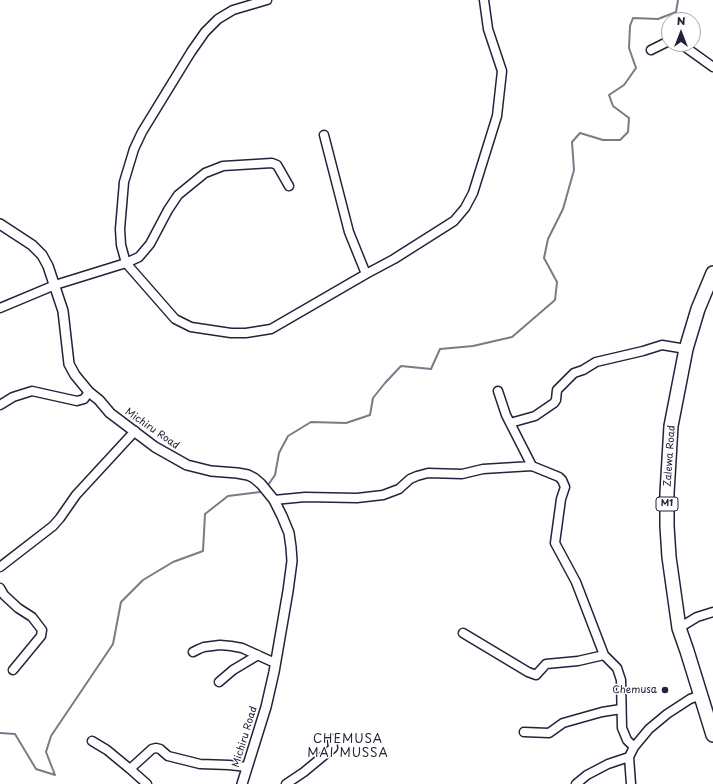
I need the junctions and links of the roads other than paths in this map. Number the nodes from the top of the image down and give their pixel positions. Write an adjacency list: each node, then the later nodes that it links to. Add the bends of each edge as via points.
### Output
1 (267, 0): 10 (street, via 233,10 218,19 205,32 190,52 142,132 128,167 123,190 120,229)
2 (484, 0): 12 (street, via 488,29 502,79 497,116 473,193 465,208 449,225 394,260)
3 (661, 45): 4 (street)
4 (651, 50)
5 (692, 52): 6 (street)
6 (713, 67)
7 (324, 135): 12 (street, via 349,232)
8 (289, 186): 10 (street, via 277,165 272,163 224,166 205,173 178,195 144,252)
9 (0, 224): 13 (street, Michiru Road, via 32,245 42,255)
10 (126, 263): 12 (street, via 175,319 191,327 239,333 271,329); 13 (street)
11 (713, 273): 15 (highway, Zalewa Road / M1, via 698,309)
12 (366, 274)
13 (55, 285): 14 (street); 17 (street, Michiru Road, via 63,311 70,364 75,375)
14 (0, 308)
15 (686, 349): 19 (street, via 662,345 596,362 574,373 557,390 554,403 536,416); 26 (highway, Zalewa Road / M1, via 671,426 667,493 669,557)
16 (498, 391): 19 (street)
17 (89, 392): 18 (street, via 84,399 76,401 32,391 13,397); 20 (street, Michiru Road)
18 (0, 405)
19 (510, 423): 21 (street)
20 (135, 431): 22 (street, Michiru Road, via 155,447 193,468 248,475 261,484); 23 (street, via 76,495 53,526)
21 (532, 466): 22 (street, via 483,469 462,474 422,474 410,479 395,492 383,495); 29 (street, via 559,477 564,483 554,543 576,582)
22 (274, 500): 31 (street, Michiru Road, via 288,533 292,562)
23 (0, 567)
24 (0, 588): 32 (street, via 4,595 32,617 42,630 41,636)
25 (713, 612): 26 (street, via 697,617)
26 (678, 628): 34 (highway, Zalewa Road / M1)
27 (463, 633): 29 (street, via 536,675 546,664 578,661)
28 (193, 652): 30 (street, via 220,645 242,648)
29 (604, 654): 35 (street, via 619,673)
30 (258, 655): 31 (street); 33 (street)
31 (275, 662): 42 (street, Michiru Road, via 266,707)
32 (14, 670)
33 (219, 682)
34 (701, 695): 37 (highway, Zalewa Road / M1); 40 (street, via 667,714 649,729)
35 (621, 709): 36 (street, via 564,723 549,733); 40 (street, via 622,728 627,740)
36 (524, 732)
37 (713, 735)
38 (332, 739): 46 (street, via 333,748 329,752)
39 (92, 741): 43 (street)
40 (634, 747): 41 (street)
41 (629, 757): 47 (street, via 608,764); 48 (street)
42 (247, 767): 43 (street, via 200,764 168,756 156,748); 45 (street, Michiru Road)
43 (130, 768): 44 (street)
44 (147, 784)
45 (242, 784)
46 (286, 784)
47 (576, 784)
48 (631, 784)

